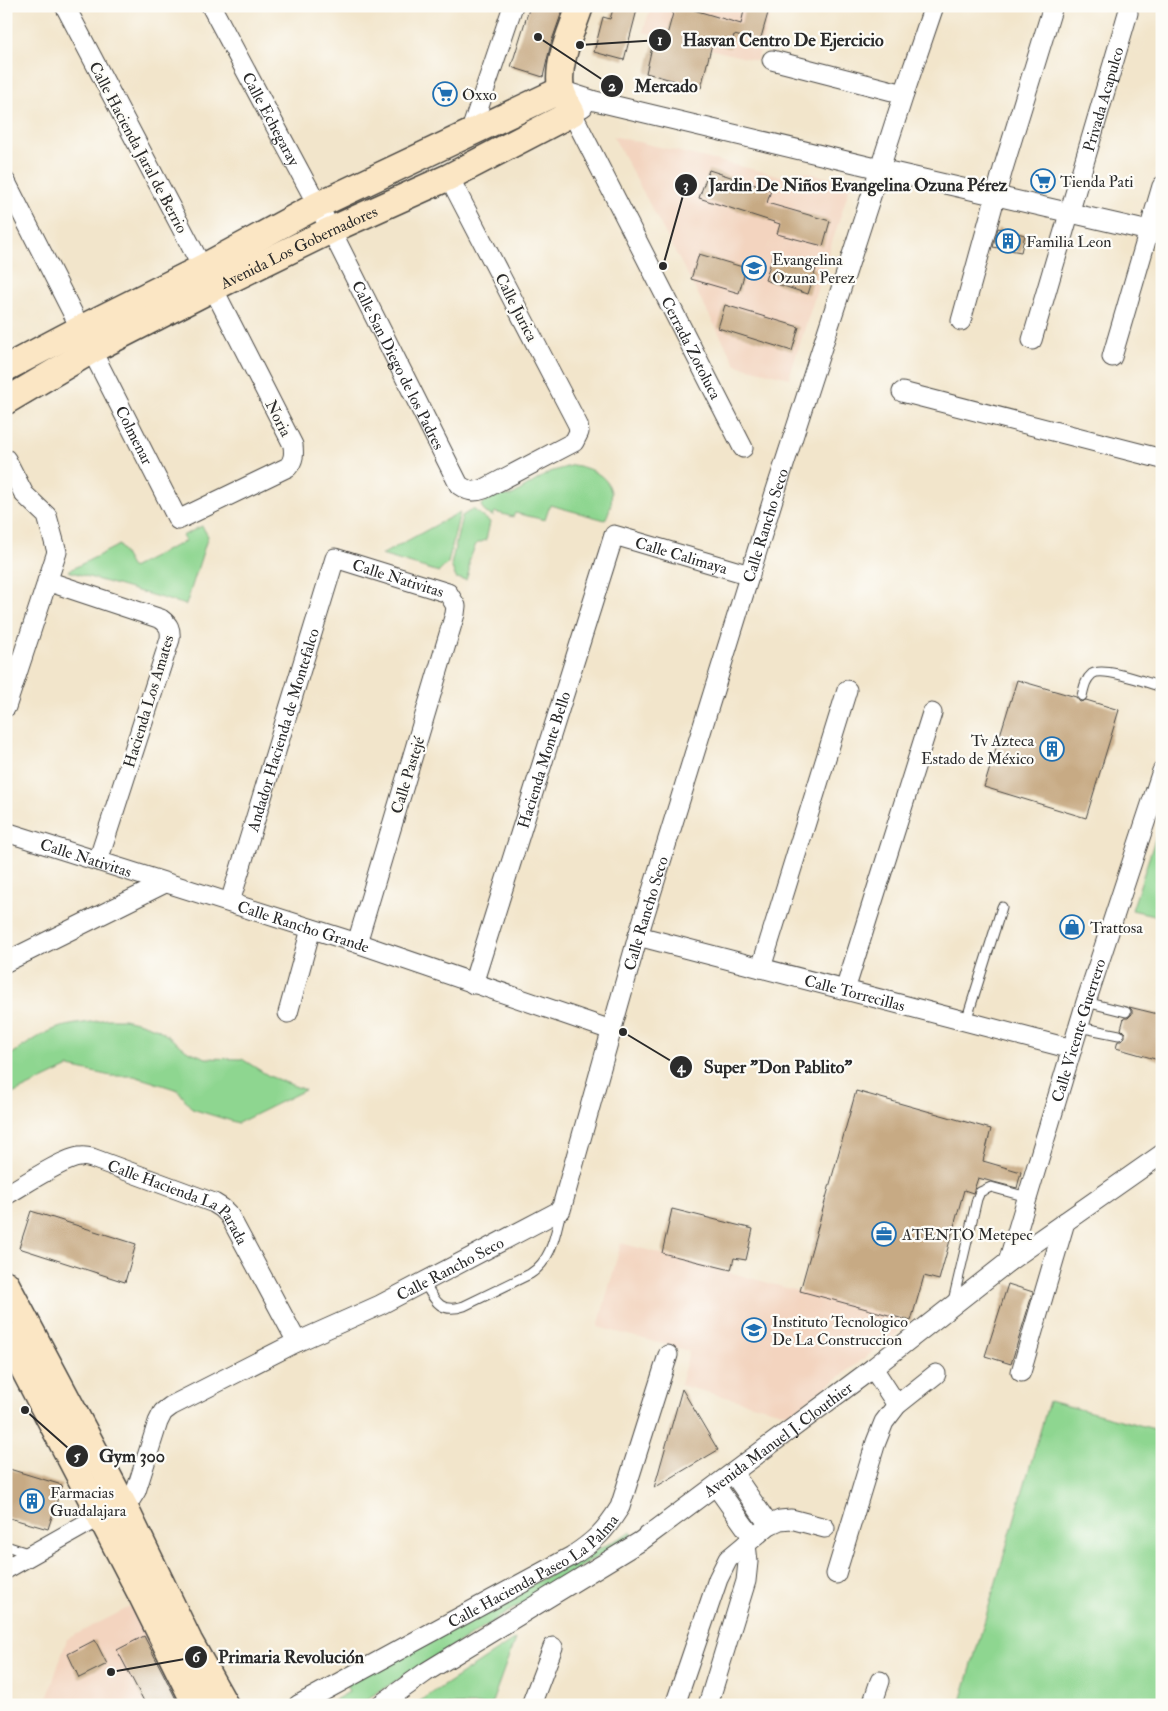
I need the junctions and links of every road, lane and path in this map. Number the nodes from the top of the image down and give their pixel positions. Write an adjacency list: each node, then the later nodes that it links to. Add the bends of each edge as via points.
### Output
1 (65, 6): 23 (street, Calle Hacienda Jaral de Berrio)
2 (210, 6): 19 (street, Calle Echegaray)
3 (513, 6): 13 (street)
4 (580, 6): 9 (street, via 561,63)
5 (934, 6): 10 (street, Calle Rancho Seco)
6 (1053, 6): 18 (street)
7 (1128, 13): 20 (street, Privada Acapulco)
8 (772, 60): 10 (street)
9 (561, 90): 11 (street); 12 (street); 13 (street, Avenida Los Gobernadores)
10 (904, 94): 14 (street, Calle Rancho Seco)
11 (595, 101): 12 (street); 14 (street)
12 (572, 114): 15 (street, Avenida Los Gobernadores); 31 (street, Cerrada Zotoluca)
13 (470, 133): 19 (street, Avenida Los Gobernadores)
14 (880, 169): 18 (street); 38 (street, Calle Rancho Seco)
15 (450, 177): 21 (street, Avenida Los Gobernadores); 34 (street, Calle Jurica, via 579,432 574,442)
16 (6, 182): 25 (street, Colmenar)
17 (1162, 186): 22 (street)
18 (995, 194): 20 (street); 24 (street)
19 (318, 205): 21 (street, Calle Echegaray); 23 (street, Avenida Los Gobernadores)
20 (1070, 213): 22 (street); 26 (street, Privada Acapulco)
21 (331, 230): 23 (street, Avenida Los Gobernadores); 34 (street, Calle San Diego de los Padres, via 459,485)
22 (1155, 232): 27 (street)
23 (208, 278): 25 (street, Avenida Los Gobernadores); 35 (street, Noria, via 293,445 294,456 288,467)
24 (961, 321)
25 (86, 340): 28 (street, Avenida Los Gobernadores); 30 (street, Avenida Los Gobernadores); 35 (street, Colmenar)
26 (1032, 340)
27 (1112, 357)
28 (6, 368)
29 (902, 392): 33 (street)
30 (6, 401)
31 (743, 448)
32 (6, 460): 39 (street, via 24,494 47,516 57,552)
33 (1162, 460)
34 (474, 492)
35 (178, 520)
36 (614, 536): 38 (street, Calle Calimaya); 57 (street, Hacienda Monte Bello)
37 (335, 558): 40 (street, Calle Nativitas, via 448,593); 50 (street, Andador Hacienda de Montefalco)
38 (750, 575): 53 (street, Calle Rancho Seco)
39 (47, 581): 44 (street); 48 (street, Hacienda Los Amates, via 162,619 171,630)
40 (456, 606): 54 (street, Calle Pastejé)
41 (1162, 687): 43 (lane, via 1097,671 1086,681)
42 (847, 690): 56 (street)
43 (1082, 696)
44 (6, 707)
45 (932, 714): 58 (street)
46 (1162, 771): 59 (street, Calle Vicente Guerrero)
47 (6, 832): 48 (street, Calle Nativitas)
48 (98, 861): 49 (street, Calle Nativitas)
49 (165, 883): 50 (street, Calle Rancho Grande); 55 (street)
50 (230, 902): 52 (street, Calle Rancho Grande)
51 (1002, 907): 62 (lane)
52 (311, 929): 54 (street, Calle Rancho Grande); 61 (street)
53 (638, 936): 56 (street, Calle Torrecillas); 64 (street, Calle Rancho Seco)
54 (357, 943): 57 (street, Calle Rancho Grande)
55 (6, 962)
56 (761, 968): 58 (street, Calle Torrecillas)
57 (473, 984): 64 (street, Calle Rancho Grande)
58 (845, 990): 62 (street, Calle Torrecillas)
59 (1086, 1002): 60 (lane); 63 (street, Calle Vicente Guerrero)
60 (1126, 1012)
61 (288, 1013)
62 (966, 1021): 66 (street, Calle Torrecillas)
63 (1079, 1027): 65 (lane); 66 (street, Calle Vicente Guerrero)
64 (611, 1030): 70 (street, Calle Rancho Seco)
65 (1119, 1035)
66 (1072, 1049): 69 (street, Calle Vicente Guerrero)
67 (1162, 1154): 71 (street, Avenida Manuel J. Clouthier)
68 (6, 1195): 77 (street, Calle Hacienda La Parada, via 57,1166 82,1156 214,1203 229,1215)
69 (1027, 1197): 72 (street, Calle Vicente Guerrero); 75 (lane, via 991,1187 980,1192)
70 (561, 1210): 73 (street, Calle Rancho Seco); 73 (lane, via 546,1260 530,1274 454,1309 444,1308 436,1302)
71 (1064, 1222): 72 (street, Avenida Manuel J. Clouthier); 80 (street)
72 (1008, 1262): 75 (street, Avenida Manuel J. Clouthier)
73 (424, 1282): 77 (street, Calle Rancho Seco)
74 (6, 1284): 85 (street)
75 (952, 1305): 79 (street, Avenida Manuel J. Clouthier)
76 (6, 1335): 85 (street)
77 (296, 1342): 85 (street, Calle Rancho Seco, via 163,1412 136,1490 131,1499)
78 (668, 1355): 97 (street, Calle Hacienda Paseo La Palma, via 620,1506 593,1543)
79 (873, 1368): 82 (street); 83 (street, Avenida Manuel J. Clouthier)
80 (1021, 1372)
81 (936, 1374): 82 (street)
82 (897, 1405): 92 (street, via 884,1422 876,1442)
83 (733, 1473): 84 (street, Avenida Manuel J. Clouthier); 86 (street)
84 (716, 1486): 88 (street); 98 (street, Avenida Manuel J. Clouthier, via 641,1541 426,1672)
85 (112, 1511): 90 (street); 95 (street); 96 (street)
86 (769, 1526): 87 (street, via 791,1519); 88 (street)
87 (825, 1528)
88 (750, 1541): 100 (street, via 728,1559 718,1579); 101 (street, via 746,1581)
89 (6, 1546): 90 (lane)
90 (34, 1555): 91 (street)
91 (6, 1569)
92 (836, 1574)
93 (553, 1647): 99 (street)
94 (880, 1681): 102 (street)
95 (196, 1705)
96 (225, 1705)
97 (298, 1705)
98 (380, 1705)
99 (531, 1705)
100 (674, 1705)
101 (708, 1705)
102 (872, 1705)

